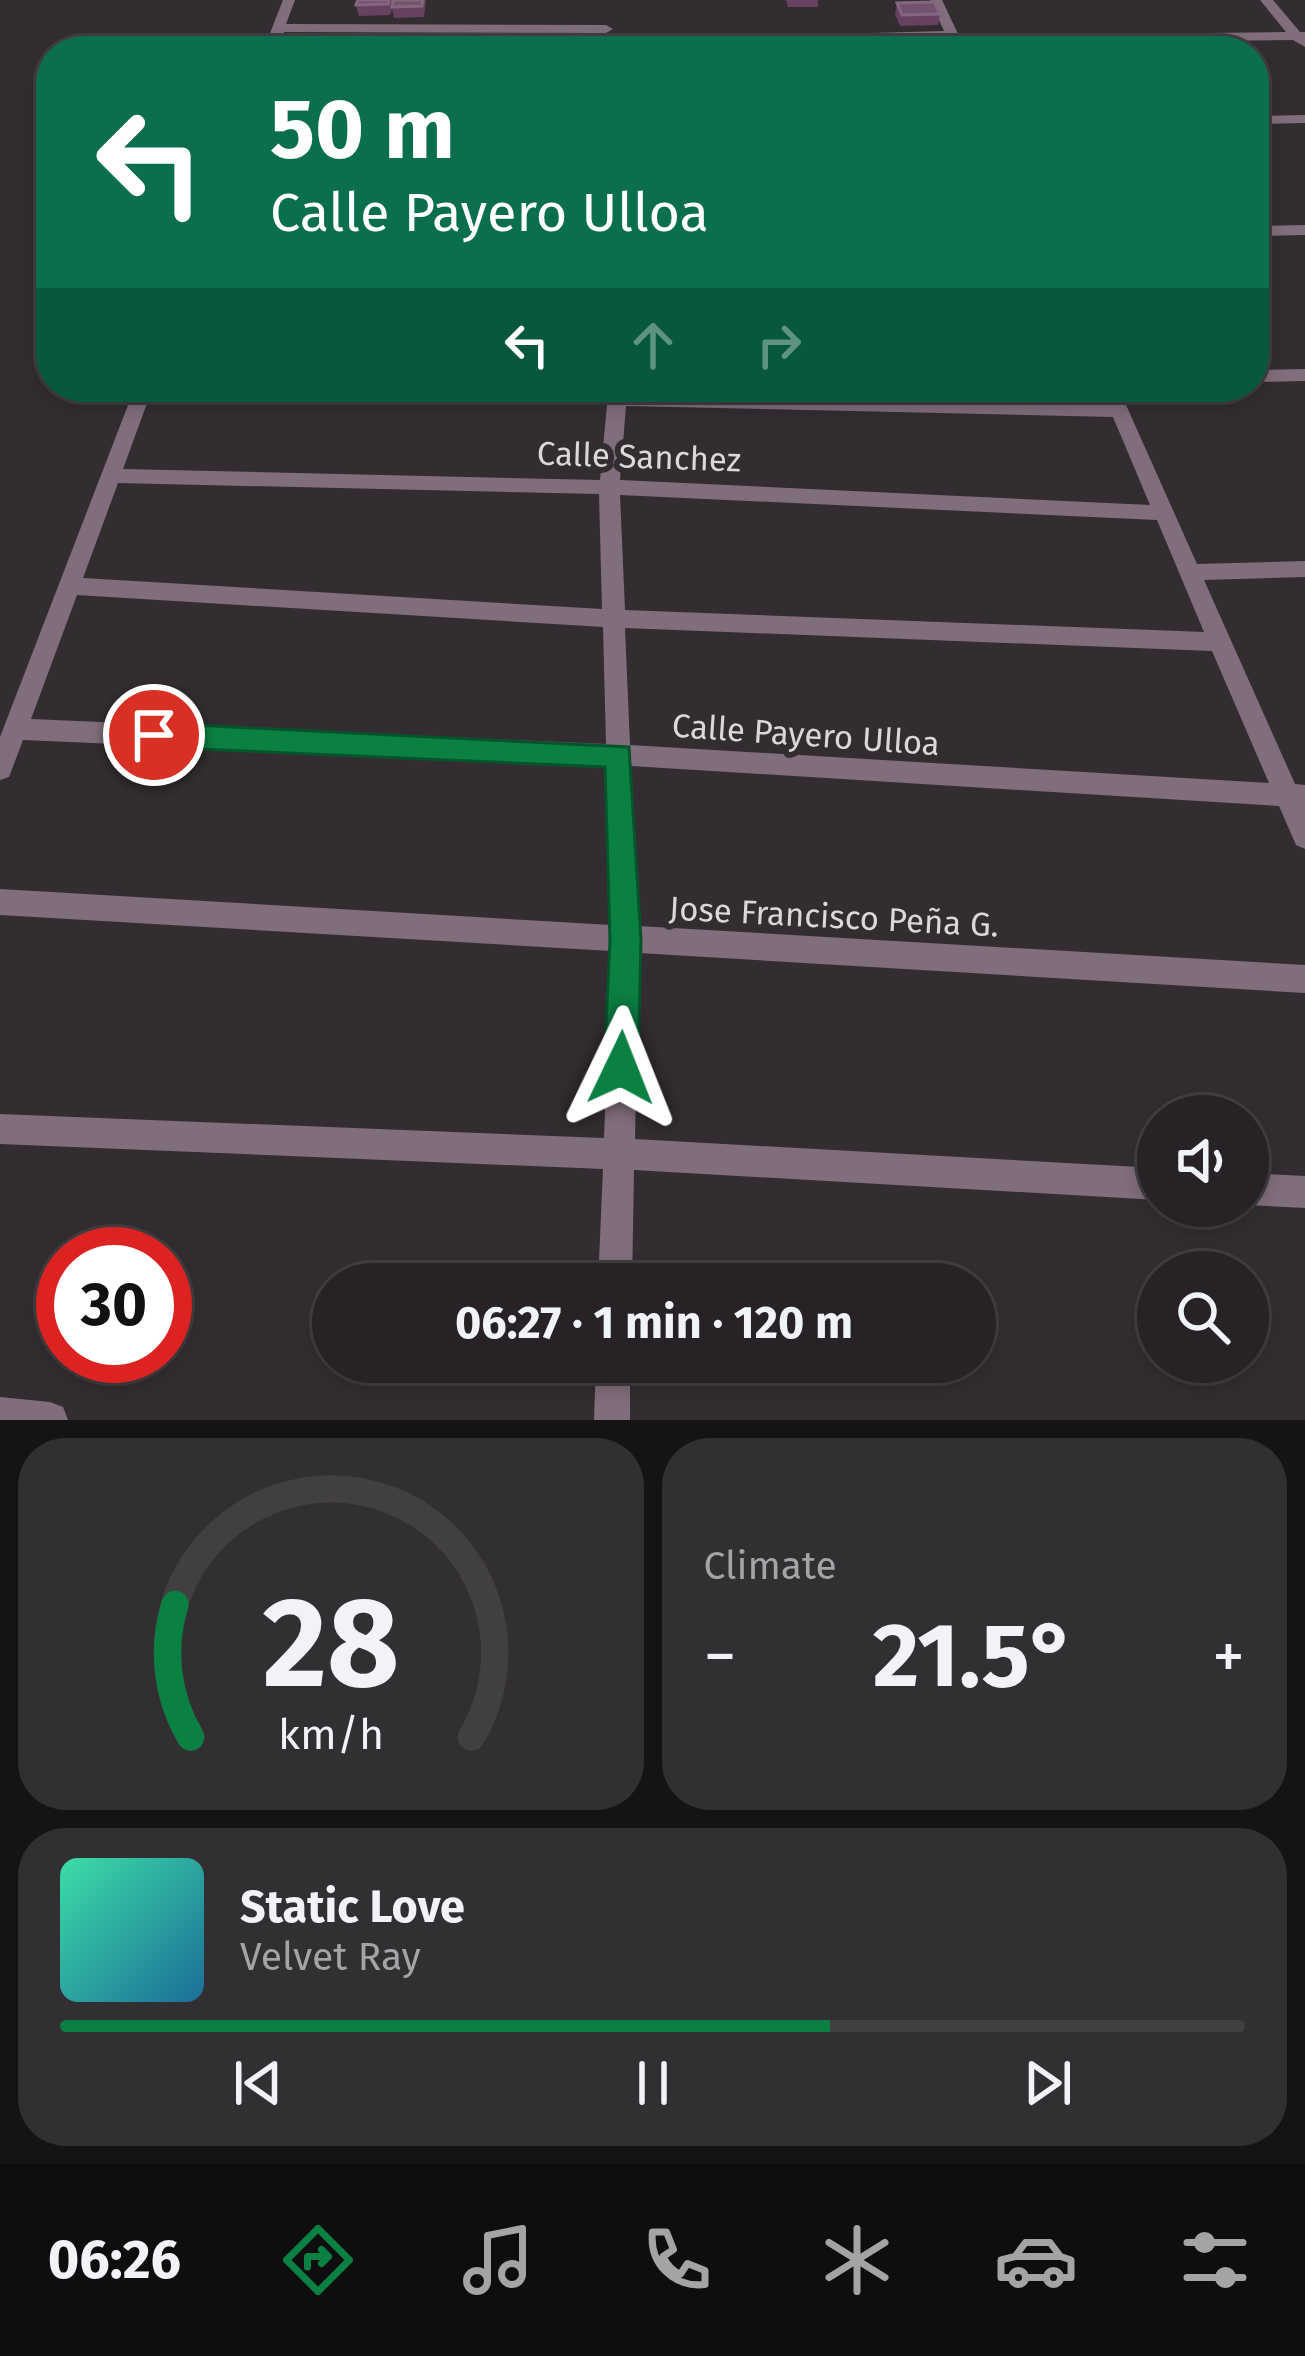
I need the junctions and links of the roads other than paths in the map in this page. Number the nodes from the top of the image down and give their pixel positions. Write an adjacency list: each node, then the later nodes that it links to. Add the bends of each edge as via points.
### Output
1 (289, 0): 4 (street)
2 (936, 0): 8 (street)
3 (1266, 0): 10 (street)
4 (279, 28): 5 (street); 6 (street)
5 (607, 34): 7 (street)
6 (276, 36)
7 (694, 36)
8 (952, 36)
9 (1269, 39): 10 (street)
10 (1302, 39)
11 (1305, 119): 12 (street)
12 (1269, 120)
13 (1305, 230): 14 (street)
14 (1269, 231)
15 (1305, 375): 16 (street)
16 (1269, 376)
17 (138, 402): 22 (street)
18 (617, 402): 23 (street)
19 (869, 402): 21 (street)
20 (1116, 402): 21 (street)
21 (1120, 411): 24 (street)
22 (110, 476): 23 (street, Calle Sanchez); 27 (street)
23 (609, 487): 24 (street, Calle Sanchez); 28 (street)
24 (1165, 513): 26 (street)
25 (1305, 569): 26 (street)
26 (1191, 572): 29 (street)
27 (69, 586): 28 (street); 30 (street)
28 (614, 620): 29 (street); 31 (street)
29 (1221, 642): 33 (street)
30 (15, 729): 31 (street, Calle Payero Ulloa); 32 (street)
31 (619, 755): 33 (street, Calle Payero Ulloa); 36 (street)
32 (0, 769)
33 (1296, 796): 34 (street)
34 (1305, 837)
35 (0, 902): 36 (street, Jose Francisco Peña G.)
36 (626, 940): 37 (street, Jose Francisco Peña G.); 39 (street)
37 (1305, 980)
38 (0, 1129): 39 (street)
39 (619, 1154): 40 (street); 43 (street)
40 (1137, 1183)
41 (1269, 1190): 42 (street)
42 (1305, 1192)
43 (616, 1263)
44 (612, 1383): 47 (street)
45 (0, 1415): 46 (street)
46 (50, 1420)
47 (611, 1420)

